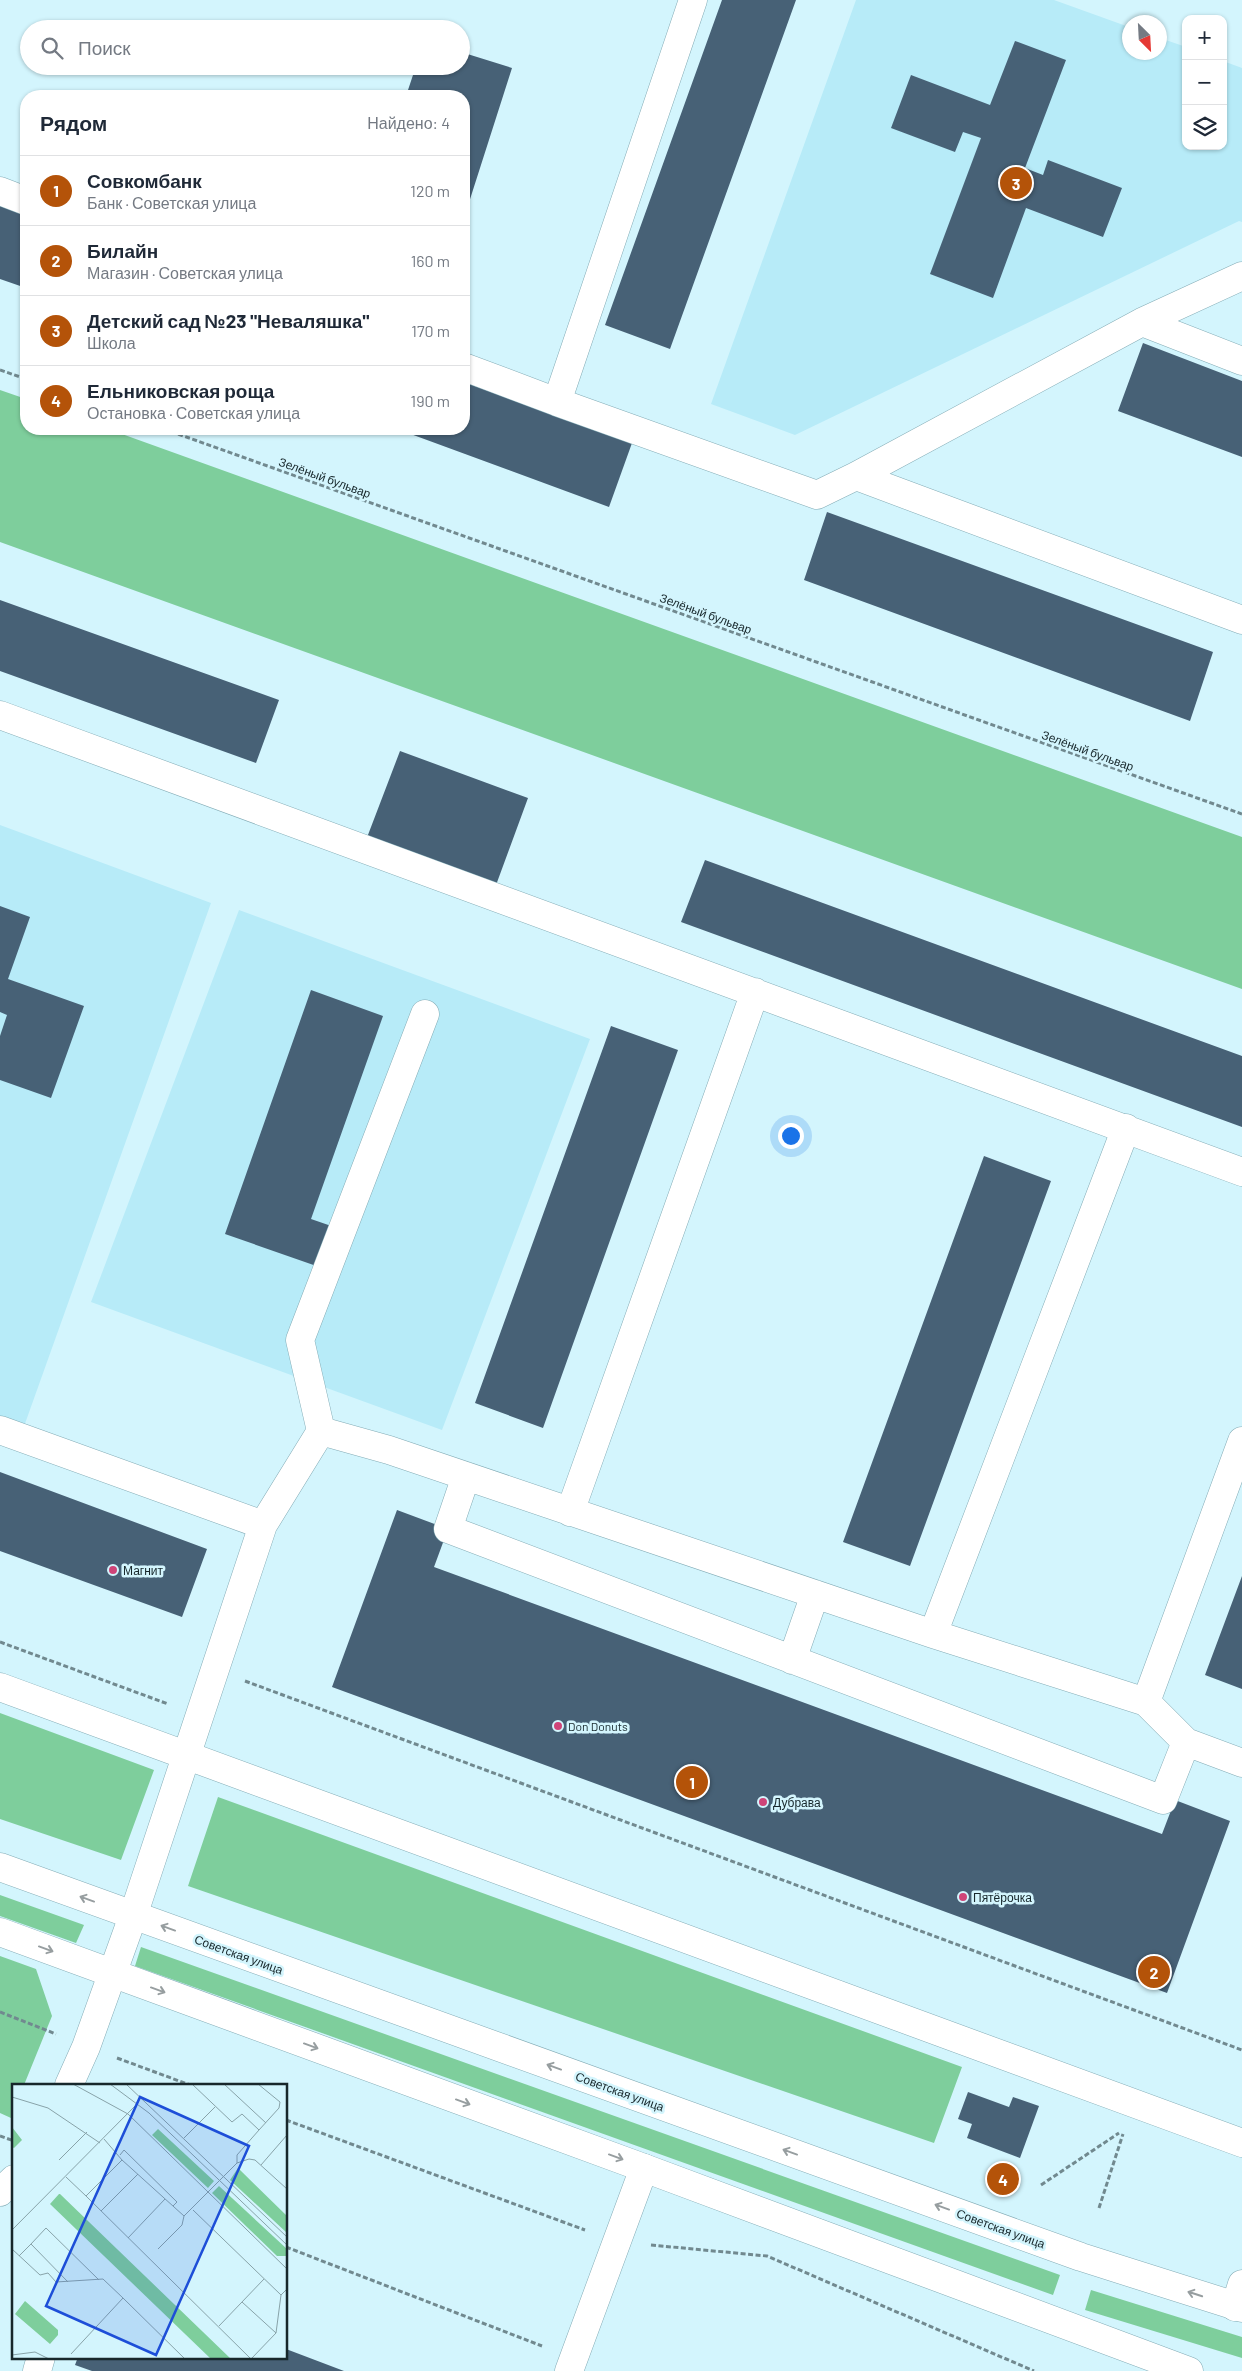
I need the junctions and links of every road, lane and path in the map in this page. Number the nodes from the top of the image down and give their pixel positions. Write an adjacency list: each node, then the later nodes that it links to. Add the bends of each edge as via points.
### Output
1 (693, 0): 10 (main road)
2 (0, 191): 3 (main road)
3 (20, 199)
4 (1242, 276): 5 (main road)
5 (1142, 322): 6 (main road); 12 (main road)
6 (1242, 361)
7 (470, 369): 10 (main road)
8 (0, 370): 9 (path)
9 (20, 377)
10 (557, 402): 12 (main road, via 816,495)
11 (181, 435): 15 (path, Зелёный бульвар)
12 (856, 476): 13 (main road)
13 (1242, 620)
14 (0, 715): 16 (main road)
15 (1242, 814)
16 (755, 992): 18 (main road); 24 (main road)
17 (425, 1014): 21 (main road, via 300,1340)
18 (1126, 1128): 19 (main road); 27 (main road)
19 (1242, 1172)
20 (0, 1430): 25 (main road)
21 (322, 1431): 23 (main road); 25 (main road)
22 (1242, 1441): 32 (main road)
23 (466, 1476): 24 (main road); 29 (main road, via 448,1529)
24 (570, 1512): 26 (main road)
25 (263, 1525): 30 (main road)
26 (815, 1594): 27 (main road); 29 (main road)
27 (933, 1634): 32 (main road)
28 (0, 1642): 33 (path)
29 (792, 1660): 34 (main road, via 1163,1800)
30 (214, 1669): 33 (main road); 41 (path)
31 (0, 1687): 35 (main road)
32 (1146, 1702): 34 (main road)
33 (199, 1715): 35 (main road)
34 (1186, 1742): 36 (main road)
35 (186, 1757): 38 (main road); 46 (main road)
36 (1242, 1763)
37 (0, 1867): 38 (main road, Советская улица, one-way to 37)
38 (133, 1916): 40 (main road); 54 (main road, Советская улица, one-way to 38, via 1081,2257)
39 (0, 1932): 40 (main road, one-way to 40)
40 (112, 1973): 42 (main road); 47 (main road, one-way to 47)
41 (1242, 2050)
42 (69, 2084)
43 (288, 2121): 52 (path)
44 (0, 2136): 45 (path)
45 (12, 2140)
46 (1242, 2143)
47 (644, 2168): 52 (main road); 59 (main road)
48 (12, 2180): 50 (main road)
49 (1042, 2185): 51 (path, via 1124,2130)
50 (0, 2192)
51 (1100, 2208)
52 (617, 2242): 56 (main road); 58 (path, via 768,2256)
53 (288, 2248): 56 (path)
54 (1240, 2300)
55 (41, 2358): 57 (main road)
56 (571, 2365)
57 (37, 2371)
58 (1034, 2371)
59 (1189, 2371)

